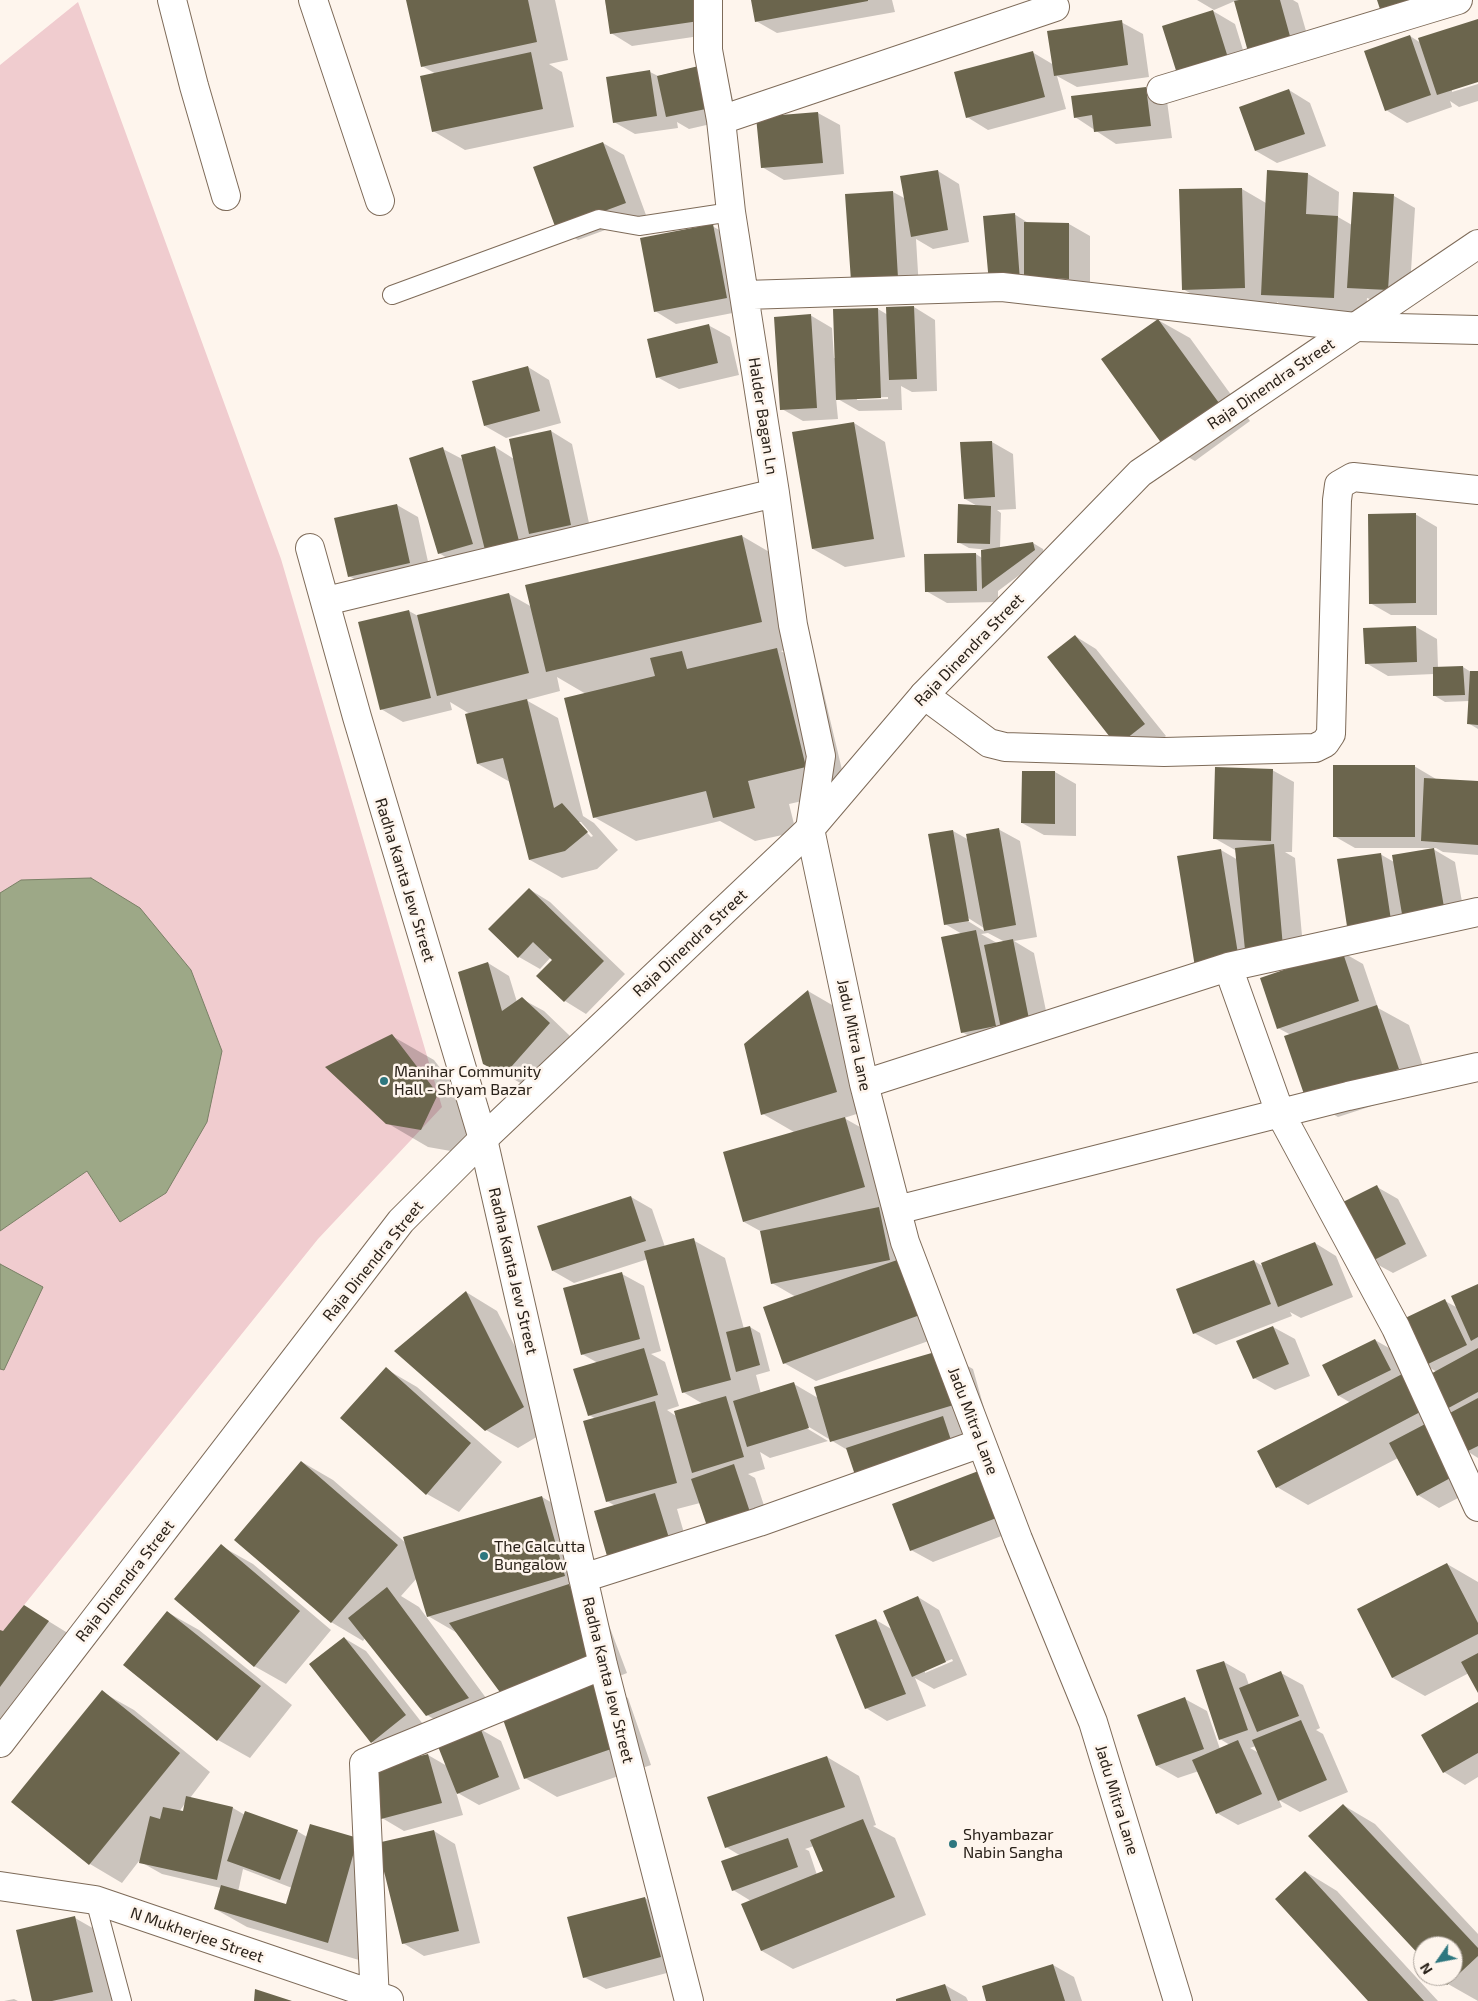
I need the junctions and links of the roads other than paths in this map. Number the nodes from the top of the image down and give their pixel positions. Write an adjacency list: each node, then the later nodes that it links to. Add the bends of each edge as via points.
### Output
1 (172, 0): 8 (street)
2 (314, 0): 9 (street)
3 (708, 0): 7 (street, Halder Bagan Ln, via 708,50)
4 (1458, 0): 6 (street)
5 (1055, 7): 7 (street)
6 (1161, 90)
7 (721, 120): 10 (street, Halder Bagan Ln)
8 (226, 196)
9 (380, 201)
10 (732, 212): 12 (lane, via 639,226 599,219); 13 (street, Halder Bagan Ln)
11 (1478, 244): 14 (street, Raja Dinendra Street)
12 (392, 295)
13 (745, 295): 14 (street, via 1002,287); 17 (street, Halder Bagan Ln)
14 (1355, 328): 15 (street); 20 (street, Raja Dinendra Street, via 1140,473)
15 (1478, 330)
16 (1478, 490): 20 (street, via 1353,477 1339,485 1336,500 1331,734 1326,743 1315,748 1164,752 1005,747 989,743)
17 (775, 493): 19 (street); 21 (street, Halder Bagan Ln, via 793,625 822,756)
18 (310, 548): 19 (street, Radha Kanta Jew Street)
19 (326, 601): 27 (street, Radha Kanta Jew Street, via 357,717)
20 (924, 695): 21 (street, Raja Dinendra Street)
21 (810, 830): 25 (street, Jadu Mitra Lane); 27 (street, Raja Dinendra Street)
22 (1478, 912): 23 (street)
23 (1228, 967): 25 (street); 26 (street)
24 (1478, 1067): 26 (street)
25 (864, 1084): 28 (street, Jadu Mitra Lane)
26 (1280, 1113): 28 (street); 30 (street, via 1396,1328)
27 (482, 1139): 31 (street, Radha Kanta Jew Street); 33 (street, Raja Dinendra Street, via 401,1222)
28 (896, 1210): 29 (street, Jadu Mitra Lane, via 905,1242)
29 (981, 1443): 31 (street, via 759,1522); 39 (street, Jadu Mitra Lane, via 1094,1722)
30 (1478, 1507)
31 (583, 1578): 32 (street, Radha Kanta Jew Street)
32 (603, 1665): 36 (street, via 364,1763); 38 (street, Radha Kanta Jew Street)
33 (0, 1743)
34 (0, 1886): 35 (street, N Mukherjee Street)
35 (94, 1900): 36 (street, N Mukherjee Street); 37 (lane)
36 (380, 1999)
37 (122, 2001)
38 (689, 2001)
39 (1178, 2001)

